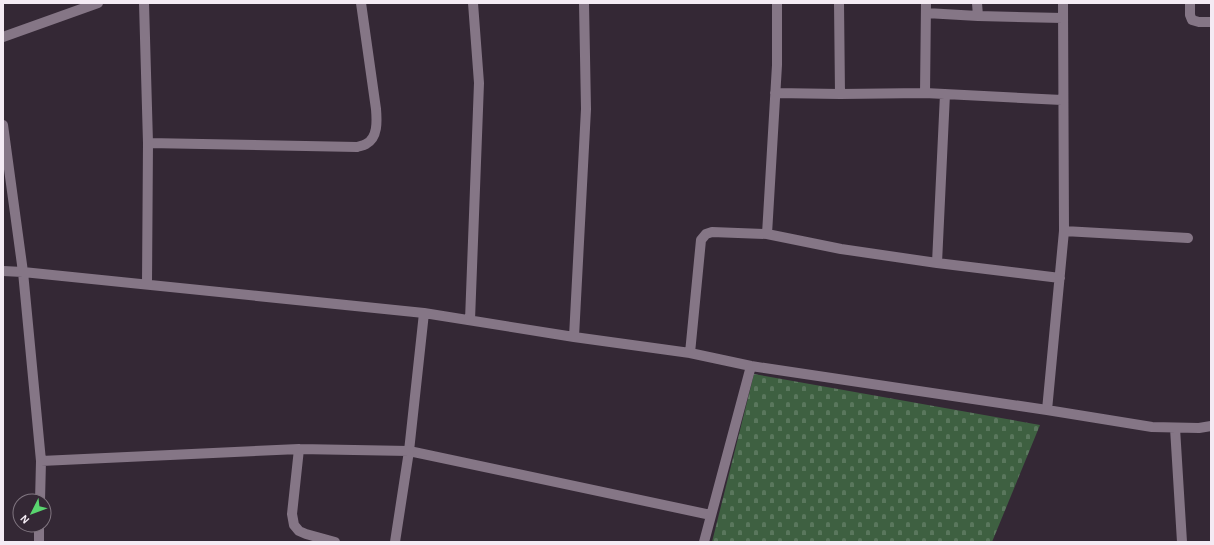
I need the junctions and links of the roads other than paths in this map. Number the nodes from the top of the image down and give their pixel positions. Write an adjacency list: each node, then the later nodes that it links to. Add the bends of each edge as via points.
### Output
1 (98, 3): 15 (street)
2 (144, 3): 22 (street)
3 (361, 3): 22 (street, via 377,124 372,139 366,144 356,147)
4 (473, 3): 32 (street, via 479,84)
5 (584, 3): 33 (street, via 586,109)
6 (777, 3): 16 (street)
7 (839, 3): 18 (street)
8 (977, 3): 12 (street)
9 (1063, 3): 13 (street)
10 (1190, 3): 14 (street, via 1192,20)
11 (926, 8): 12 (street); 17 (street)
12 (978, 16): 13 (street)
13 (1063, 18): 20 (street)
14 (1211, 22)
15 (3, 37)
16 (775, 93): 18 (street); 24 (street)
17 (925, 93): 18 (street); 19 (street)
18 (840, 94)
19 (945, 94): 20 (street); 26 (street)
20 (1062, 100): 23 (street)
21 (3, 125): 28 (street)
22 (148, 143): 30 (street)
23 (1064, 231): 25 (street); 29 (street)
24 (767, 234): 26 (street, via 841,249); 34 (street, via 712,232 701,240)
25 (1188, 238)
26 (937, 263): 29 (street)
27 (3, 271): 28 (street)
28 (23, 272): 30 (street); 41 (street)
29 (1060, 278): 36 (street)
30 (147, 284): 31 (street)
31 (424, 312): 32 (street); 40 (street)
32 (470, 320): 33 (street)
33 (574, 337): 34 (street)
34 (690, 353): 35 (street)
35 (751, 366): 36 (street); 43 (street)
36 (1047, 410): 38 (street, via 1152,427)
37 (1211, 426): 38 (street)
38 (1175, 428): 47 (street)
39 (299, 449): 40 (street); 41 (street); 44 (street, via 292,514 294,525 306,534)
40 (409, 451): 43 (street); 45 (street)
41 (41, 461): 42 (street)
42 (40, 493)
43 (711, 514): 46 (street)
44 (335, 542)
45 (395, 542)
46 (704, 542)
47 (1182, 542)

